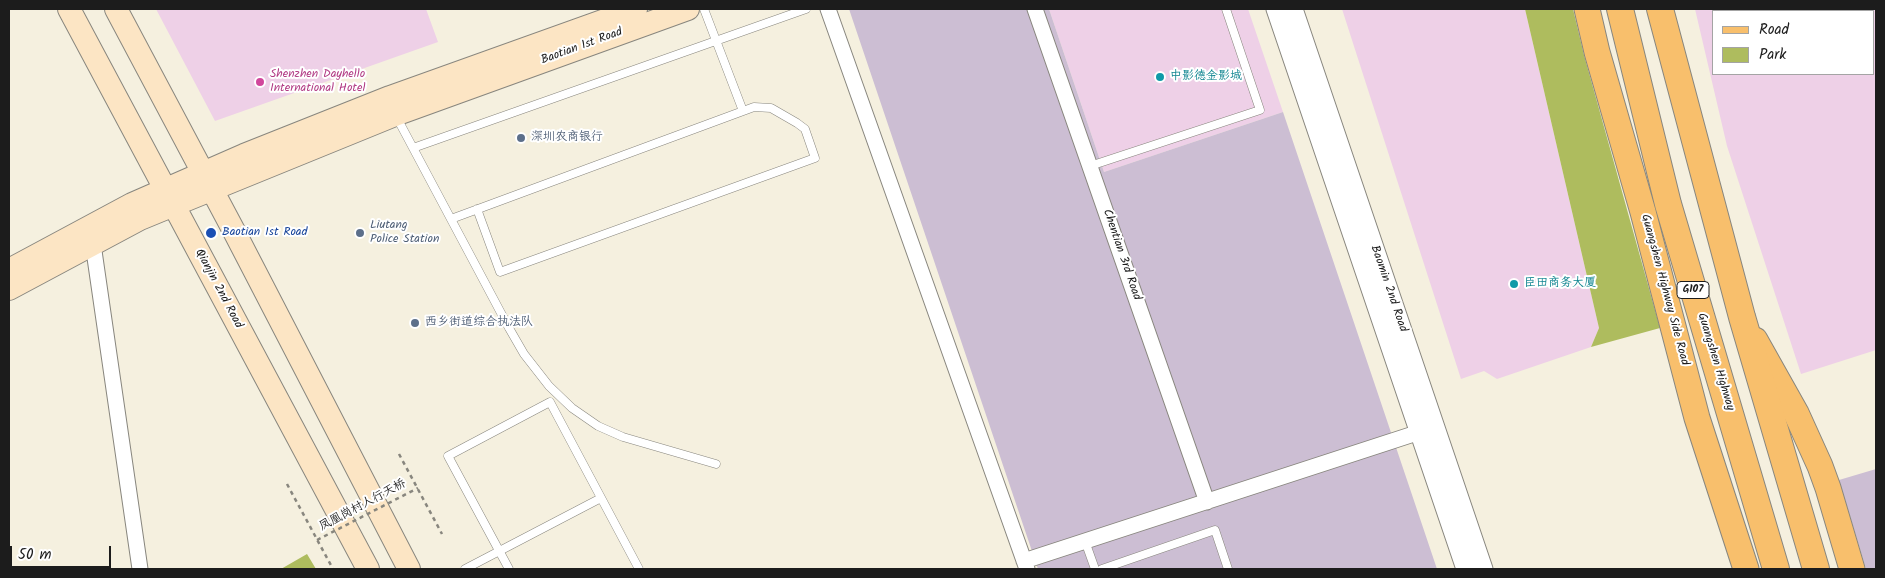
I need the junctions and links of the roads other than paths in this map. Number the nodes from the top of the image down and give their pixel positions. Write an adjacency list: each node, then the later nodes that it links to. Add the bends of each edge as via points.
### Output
1 (69, 9): 22 (main road, Qianjin 2nd Road)
2 (116, 9): 21 (main road)
3 (636, 9): 21 (main road, Baotian 1st Road, via 390,97 244,155)
4 (688, 9): 15 (main road, Baotian 1st Road)
5 (704, 9): 16 (lane)
6 (806, 9): 16 (lane)
7 (828, 9): 35 (street)
8 (1035, 9): 20 (street, Chentian 3rd Road)
9 (1226, 9): 20 (lane, via 1260,110)
10 (1276, 9): 29 (street, Baomin 2nd Road)
11 (1292, 9): 29 (street, Baomin 2nd Road)
12 (1587, 9): 47 (main road, Guangshen Highway Side Road, via 1697,418)
13 (1620, 9): 48 (highway, Guangshen Highway / G107, via 1668,204)
14 (1660, 9): 28 (highway)
15 (661, 13): 18 (main road, Baotian 1st Road)
16 (716, 40): 17 (lane); 19 (lane)
17 (743, 111): 23 (lane); 23 (lane, via 754,106 771,108 798,123 805,129 815,158 500,272)
18 (396, 115): 19 (lane); 21 (main road, Baotian 1st Road)
19 (413, 148): 24 (lane)
20 (1090, 166): 32 (street, Chentian 3rd Road)
21 (208, 181): 22 (main road, Baotian 1st Road); 38 (main road)
22 (169, 197): 25 (main road, Baotian 1st Road, via 140,219); 26 (main road, Baotian 1st Road, via 132,204); 37 (main road, Qianjin 2nd Road)
23 (477, 209): 24 (lane)
24 (451, 219): 30 (lane, via 524,354 549,386 572,408 598,426 623,437)
25 (93, 244): 27 (main road, Baotian 1st Road); 36 (street)
26 (9, 270)
27 (9, 289)
28 (1742, 317): 49 (highway); 50 (main road, via 1796,414 1820,466)
29 (1427, 430): 32 (street); 45 (street, Baomin 2nd Road); 46 (street, Baomin 2nd Road)
30 (716, 464)
31 (601, 498): 34 (lane); 34 (lane, via 550,402 448,456); 41 (lane)
32 (1206, 502): 33 (street)
33 (1085, 542): 35 (street); 42 (lane)
34 (499, 551): 39 (lane); 40 (lane)
35 (1026, 565)
36 (140, 569)
37 (368, 569)
38 (409, 569)
39 (465, 569)
40 (509, 569)
41 (639, 569)
42 (1095, 569)
43 (1102, 569): 44 (lane, via 1214,530)
44 (1228, 569)
45 (1466, 569)
46 (1483, 569)
47 (1746, 569)
48 (1776, 569)
49 (1816, 569)
50 (1852, 569)

